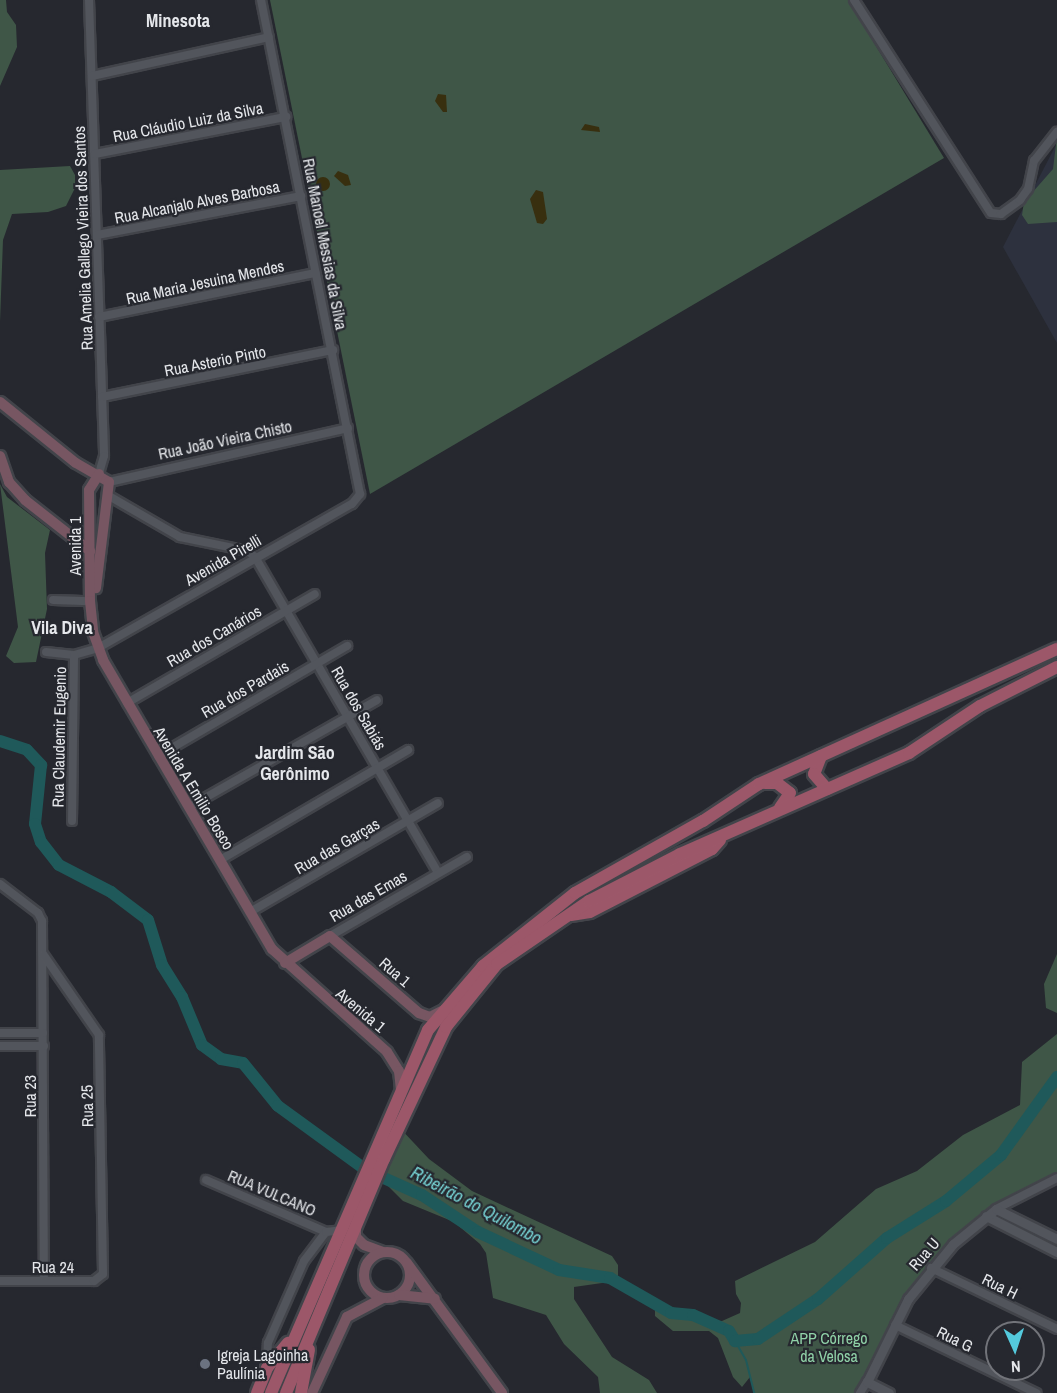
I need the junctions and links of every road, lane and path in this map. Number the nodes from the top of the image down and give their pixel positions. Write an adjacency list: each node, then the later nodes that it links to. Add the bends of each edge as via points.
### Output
1 (89, 0): 5 (street, Rua Amelia Gallego Vieira dos Santos)
2 (261, 0): 4 (street, Rua Manoel Messias da Silva)
3 (854, 0): 7 (street, via 991,213 1001,214 1020,200 1028,189 1034,161)
4 (268, 37): 5 (street); 6 (street, Rua Manoel Messias da Silva)
5 (92, 76): 8 (street, Rua Amelia Gallego Vieira dos Santos)
6 (286, 117): 8 (street, Rua Cláudio Luiz da Silva); 9 (street, Rua Manoel Messias da Silva)
7 (1057, 132)
8 (95, 154): 10 (street, Rua Amelia Gallego Vieira dos Santos)
9 (302, 196): 10 (street, Rua Alcanjalo Alves Barbosa); 11 (street, Rua Manoel Messias da Silva)
10 (97, 235): 12 (street, Rua Amelia Gallego Vieira dos Santos)
11 (316, 273): 12 (street, Rua Maria Jesuina Mendes); 13 (street, Rua Manoel Messias da Silva)
12 (99, 317): 14 (street, Rua Amelia Gallego Vieira dos Santos)
13 (333, 350): 14 (street, Rua Asterio Pinto); 16 (street, Rua Manoel Messias da Silva)
14 (102, 397): 18 (street, Rua Amelia Gallego Vieira dos Santos, via 104,466)
15 (2, 404): 18 (main road, via 76,463)
16 (348, 428): 19 (street, Rua João Vieira Chisto); 21 (street, Rua Manoel Messias da Silva)
17 (0, 456): 24 (main road, via 9,482 25,500)
18 (99, 474): 19 (main road); 20 (main road)
19 (109, 482): 22 (main road)
20 (89, 490): 22 (main road); 24 (main road, Avenida 1)
21 (360, 494): 25 (street, Avenida Pirelli, via 352,504)
22 (109, 496): 23 (street, via 180,537); 31 (main road)
23 (231, 550): 25 (street, via 248,551); 26 (street, via 237,555)
24 (90, 551): 29 (main road, Avenida 1)
25 (255, 557): 26 (street, Avenida Pirelli); 30 (street, Rua dos Sabiás)
26 (236, 567): 33 (street, Avenida Pirelli)
27 (315, 594): 30 (street, Rua dos Canários)
28 (53, 600): 29 (street)
29 (90, 601): 31 (main road, Avenida 1)
30 (286, 610): 37 (street, Rua dos Sabiás); 40 (street, Rua dos Canários)
31 (91, 621): 33 (main road, Avenida A Emilio Bosco)
32 (346, 646): 37 (street, Rua dos Pardais)
33 (98, 648): 36 (street, Avenida Pirelli); 40 (main road, Avenida A Emilio Bosco)
34 (1057, 649): 44 (main road)
35 (46, 652): 36 (street)
36 (74, 655): 51 (street, Rua Claudemir Eugenio)
37 (317, 663): 41 (street, Rua dos Sabiás); 43 (street, Rua dos Pardais)
38 (1057, 667): 47 (main road, via 980,706 909,753)
39 (377, 700): 41 (street)
40 (127, 703): 43 (main road, Avenida A Emilio Bosco)
41 (347, 716): 45 (street, Rua dos Sabiás); 49 (street)
42 (408, 750): 45 (street)
43 (158, 756): 49 (main road, Avenida A Emilio Bosco)
44 (821, 756): 46 (main road); 47 (main road, via 814,774)
45 (378, 768): 52 (street, Rua dos Sabiás); 54 (street)
46 (759, 784): 50 (main road, via 777,783 790,793); 61 (main road, via 703,821 575,893 525,929 483,966)
47 (827, 789): 50 (main road)
48 (438, 803): 52 (street, Rua das Garças)
49 (189, 807): 54 (main road, Avenida A Emilio Bosco)
50 (778, 812): 67 (main road, via 589,901 497,964 446,1027)
51 (72, 820)
52 (408, 820): 55 (street, Rua dos Sabiás); 57 (street, Rua das Garças)
53 (467, 857): 55 (street, Rua das Emas)
54 (220, 860): 57 (main road, Avenida A Emilio Bosco)
55 (438, 873): 58 (street, Rua das Emas)
56 (0, 884): 59 (street, Rua 23, via 38,913 42,921)
57 (250, 912): 60 (main road, Avenida A Emilio Bosco)
58 (330, 936): 60 (main road, Rua das Emas); 61 (main road, Rua 1, via 419,1013 430,1017)
59 (43, 954): 63 (street, Rua 23); 79 (street, Rua 25, via 99,1035)
60 (285, 963): 66 (main road, Avenida 1, via 387,1052 399,1071)
61 (446, 1010): 66 (main road, via 428,1030)
62 (0, 1033): 63 (street)
63 (44, 1033): 65 (street, Rua 23)
64 (0, 1046): 65 (street)
65 (44, 1046): 81 (street, Rua 23)
66 (401, 1089): 67 (main road)
67 (379, 1157): 72 (main road)
68 (1057, 1178): 70 (street, Rua U)
69 (206, 1180): 73 (street, RUA VULCANO)
70 (996, 1209): 71 (street, Rua U); 74 (street)
71 (986, 1216): 76 (street); 78 (street, Rua U)
72 (349, 1229): 73 (street); 75 (main road, via 364,1245); 87 (main road); 88 (main road)
73 (326, 1232): 89 (street, via 304,1261 268,1343)
74 (1057, 1239)
75 (387, 1252): 77 (main road); 83 (main road, via 370,1259 365,1270 367,1287)
76 (1057, 1252)
77 (407, 1263): 82 (main road, via 410,1281); 84 (main road)
78 (931, 1268): 85 (street, Rua U); 86 (street, Rua H)
79 (103, 1274): 81 (street, Rua 24, via 94,1281)
80 (0, 1281): 81 (street, Rua 24)
81 (45, 1281)
82 (399, 1295): 83 (main road); 84 (main road)
83 (381, 1298): 95 (main road, via 348,1317)
84 (435, 1299): 96 (main road)
85 (895, 1325): 90 (street, Rua U); 99 (street, Rua G)
86 (1057, 1329)
87 (297, 1333): 89 (main road); 92 (main road)
88 (311, 1337): 93 (main road); 94 (main road)
89 (267, 1368): 91 (main road)
90 (867, 1382): 97 (street, Rua U); 98 (street)
91 (256, 1393)
92 (271, 1393)
93 (286, 1393)
94 (301, 1393)
95 (312, 1393)
96 (502, 1393)
97 (860, 1393)
98 (889, 1393)
99 (1036, 1393)

